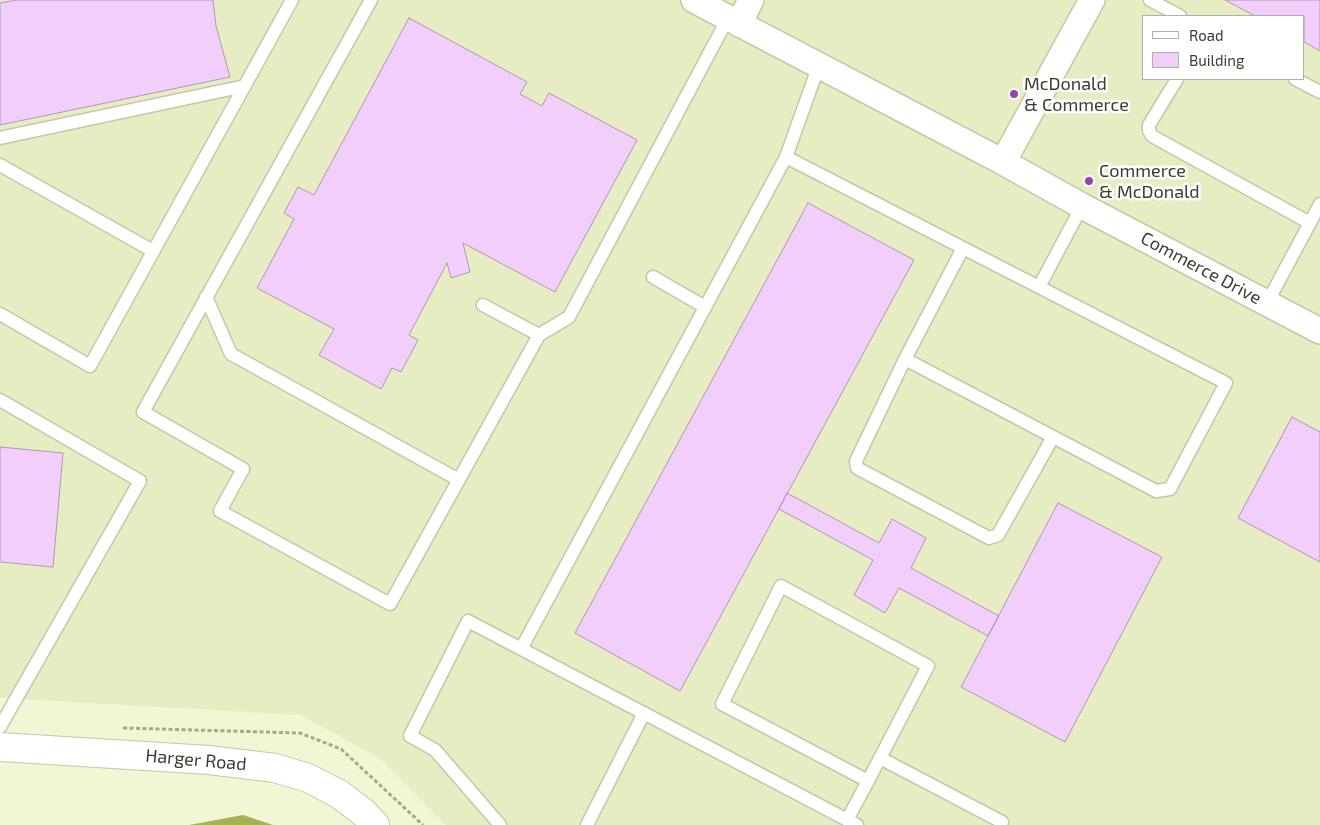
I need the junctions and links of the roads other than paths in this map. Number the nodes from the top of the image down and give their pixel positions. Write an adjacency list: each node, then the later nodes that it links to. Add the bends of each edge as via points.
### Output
1 (292, 0): 12 (lane)
2 (371, 0): 25 (lane)
3 (694, 0): 8 (street)
4 (751, 0): 8 (street)
5 (1092, 0): 16 (street)
6 (1150, 0): 7 (lane)
7 (1178, 15)
8 (734, 21): 9 (street); 31 (lane, via 569,318)
9 (819, 65): 15 (lane); 16 (street, Commerce Drive)
10 (1176, 80): 20 (lane, via 1149,125 1152,136)
11 (1298, 80): 13 (lane)
12 (245, 86): 14 (lane); 22 (lane)
13 (1320, 92)
14 (0, 138)
15 (786, 157): 21 (lane); 28 (lane)
16 (1003, 162): 19 (street, Commerce Drive)
17 (0, 165): 22 (lane)
18 (1320, 204): 20 (lane)
19 (1082, 206): 24 (lane); 26 (street, Commerce Drive)
20 (1310, 223): 26 (lane)
21 (963, 248): 24 (lane); 32 (lane)
22 (153, 251): 29 (lane, via 90,366)
23 (653, 277): 28 (lane)
24 (1039, 287): 34 (lane, via 1226,383 1170,489 1156,492)
25 (206, 297): 35 (lane, via 231,354); 35 (lane, via 143,412 243,469 220,511 390,604)
26 (1267, 303): 30 (street, Commerce Drive)
27 (483, 305): 31 (lane)
28 (705, 308): 36 (lane)
29 (0, 314)
30 (1320, 331)
31 (539, 336): 35 (lane)
32 (904, 359): 34 (lane); 34 (lane, via 856,461 857,468 989,538 998,535)
33 (0, 400): 38 (lane, via 140,481)
34 (1053, 437)
35 (459, 480)
36 (521, 649): 37 (lane); 45 (lane, via 468,621 410,736 435,750)
37 (644, 713): 42 (lane); 46 (lane)
38 (0, 727)
39 (0, 747): 44 (street, Harger Road, via 209,760 275,768 308,778 339,794)
40 (880, 758): 41 (lane); 41 (lane, via 928,666 781,586 722,704); 43 (lane)
41 (868, 781): 42 (lane)
42 (852, 822)
43 (1002, 822)
44 (375, 825)
45 (500, 825)
46 (587, 825)

